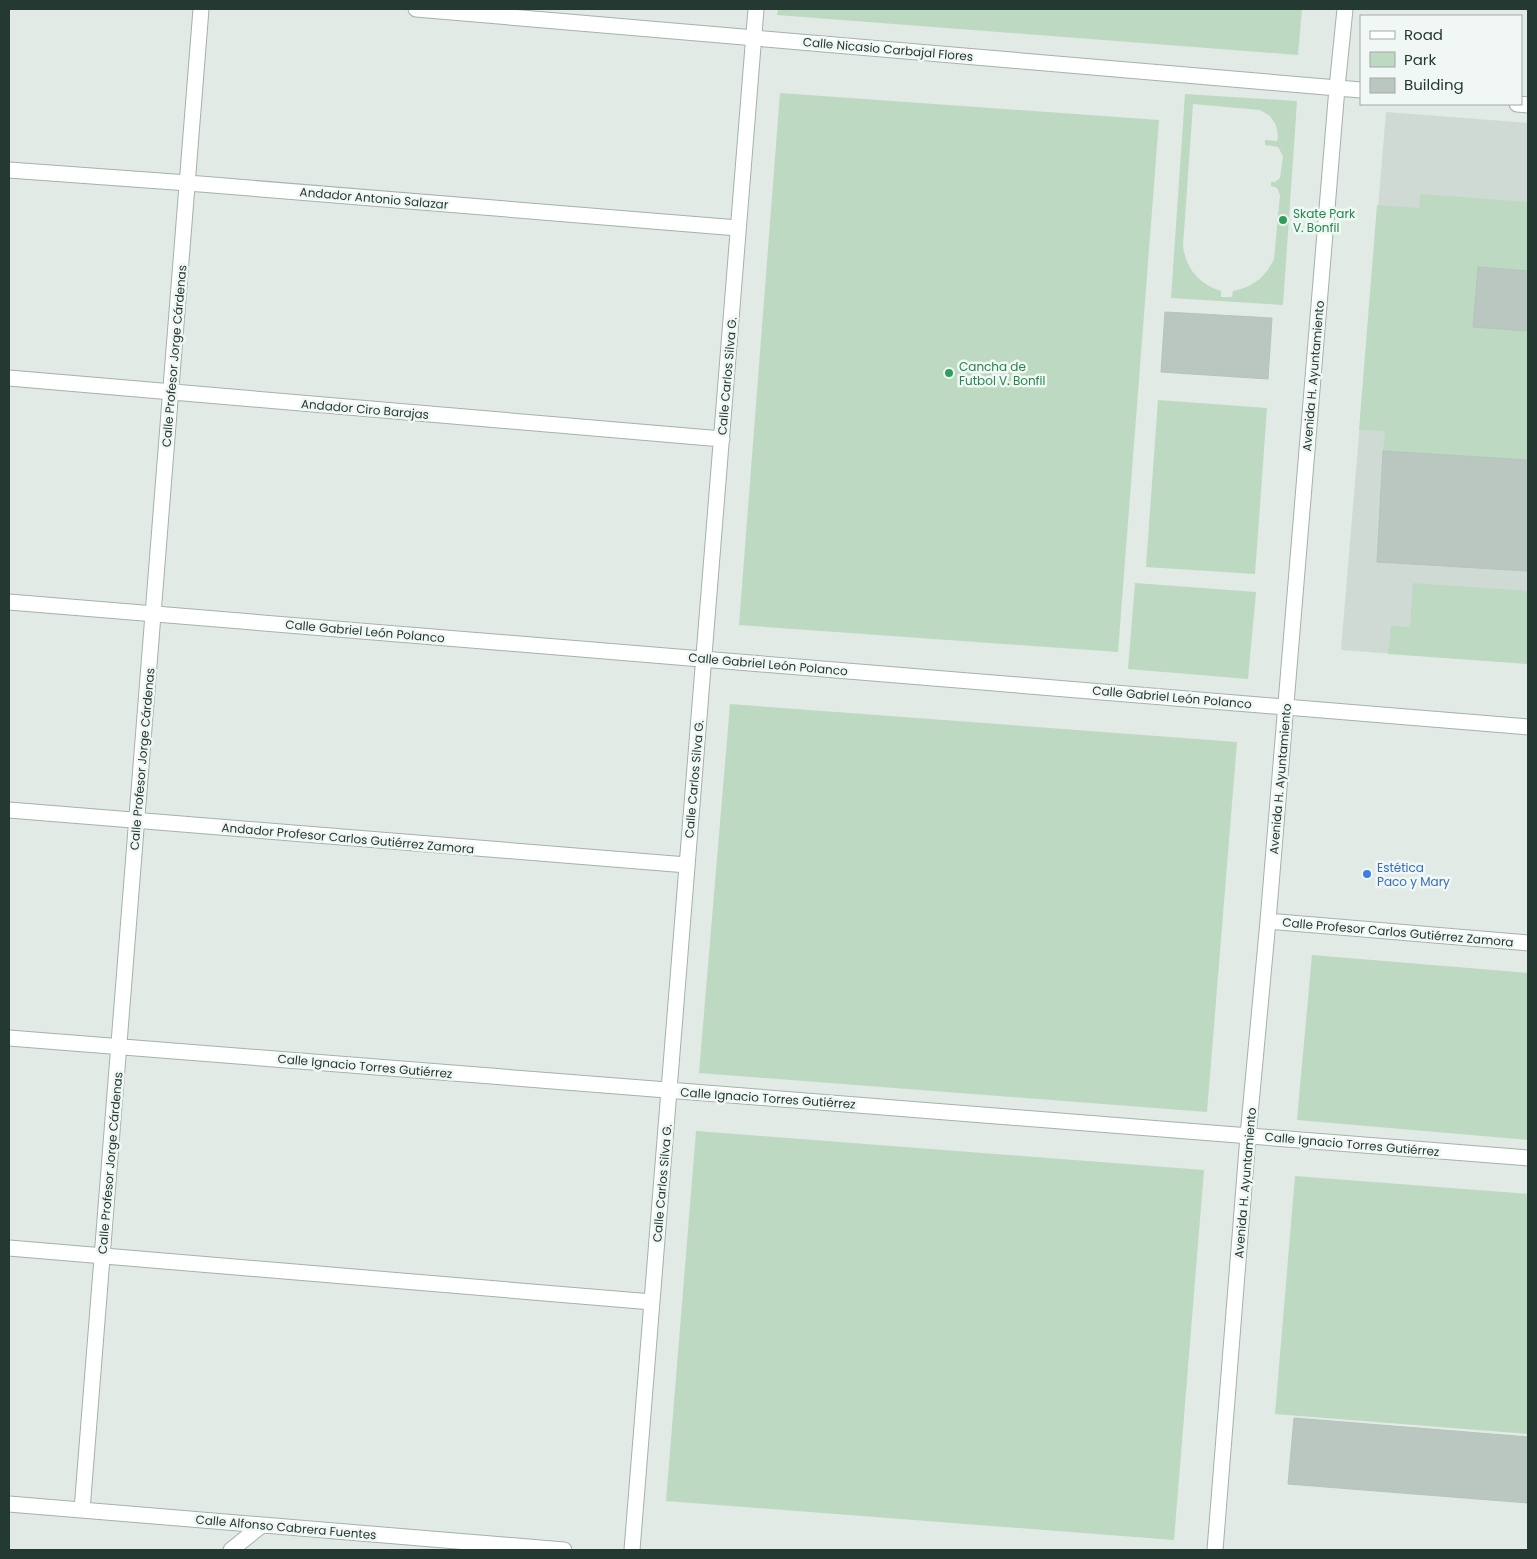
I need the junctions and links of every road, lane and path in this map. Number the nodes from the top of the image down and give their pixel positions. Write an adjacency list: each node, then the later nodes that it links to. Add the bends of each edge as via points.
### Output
1 (201, 9): 9 (street, Calle Profesor Jorge Cárdenas)
2 (416, 9): 5 (street, Calle Nicasio Carbajal Flores)
3 (756, 9): 5 (street, Calle Carlos Silva G.)
4 (1345, 9): 6 (street, Avenida H. Ayuntamiento)
5 (754, 38): 6 (street, Calle Nicasio Carbajal Flores); 10 (street, Calle Carlos Silva G.)
6 (1337, 88): 7 (street, Calle Nicasio Carbajal Flores); 17 (street, Avenida H. Ayuntamiento)
7 (1360, 90)
8 (9, 170): 9 (street, Andador Antonio Salazar)
9 (188, 183): 10 (street, Andador Antonio Salazar); 12 (street, Calle Profesor Jorge Cárdenas)
10 (738, 228): 13 (street, Calle Carlos Silva G.)
11 (9, 378): 12 (street, Andador Ciro Barajas)
12 (171, 392): 13 (street, Andador Ciro Barajas); 15 (street, Calle Profesor Jorge Cárdenas)
13 (722, 440): 16 (street, Calle Carlos Silva G.)
14 (9, 602): 15 (street, Calle Gabriel León Polanco)
15 (153, 614): 16 (street, Calle Gabriel León Polanco); 20 (street, Calle Profesor Jorge Cárdenas)
16 (704, 659): 17 (street, Calle Gabriel León Polanco); 21 (street, Calle Carlos Silva G.)
17 (1286, 707): 18 (street, Calle Gabriel León Polanco); 22 (street, Avenida H. Ayuntamiento)
18 (1528, 726)
19 (9, 810): 20 (street, Andador Profesor Carlos Gutiérrez Zamora)
20 (137, 820): 21 (street, Andador Profesor Carlos Gutiérrez Zamora); 25 (street, Calle Profesor Jorge Cárdenas)
21 (687, 865): 26 (street, Calle Carlos Silva G.)
22 (1268, 921): 23 (street, Calle Profesor Carlos Gutiérrez Zamora); 27 (street, Avenida H. Ayuntamiento)
23 (1528, 943)
24 (9, 1038): 25 (street, Calle Ignacio Torres Gutiérrez)
25 (119, 1046): 26 (street, Calle Ignacio Torres Gutiérrez); 30 (street, Calle Profesor Jorge Cárdenas)
26 (669, 1090): 27 (street, Calle Ignacio Torres Gutiérrez); 31 (street, Calle Carlos Silva G.)
27 (1248, 1136): 28 (street, Calle Ignacio Torres Gutiérrez); 38 (street, Avenida H. Ayuntamiento)
28 (1528, 1158)
29 (9, 1248): 30 (street)
30 (102, 1256): 31 (street); 33 (street, Calle Profesor Jorge Cárdenas)
31 (652, 1302): 37 (street, Calle Carlos Silva G.)
32 (9, 1504): 33 (street, Calle Alfonso Cabrera Fuentes)
33 (82, 1510): 34 (street, Calle Alfonso Cabrera Fuentes)
34 (262, 1525): 35 (street); 36 (street, Calle Alfonso Cabrera Fuentes)
35 (231, 1550)
36 (564, 1550)
37 (632, 1550)
38 (1215, 1550)

